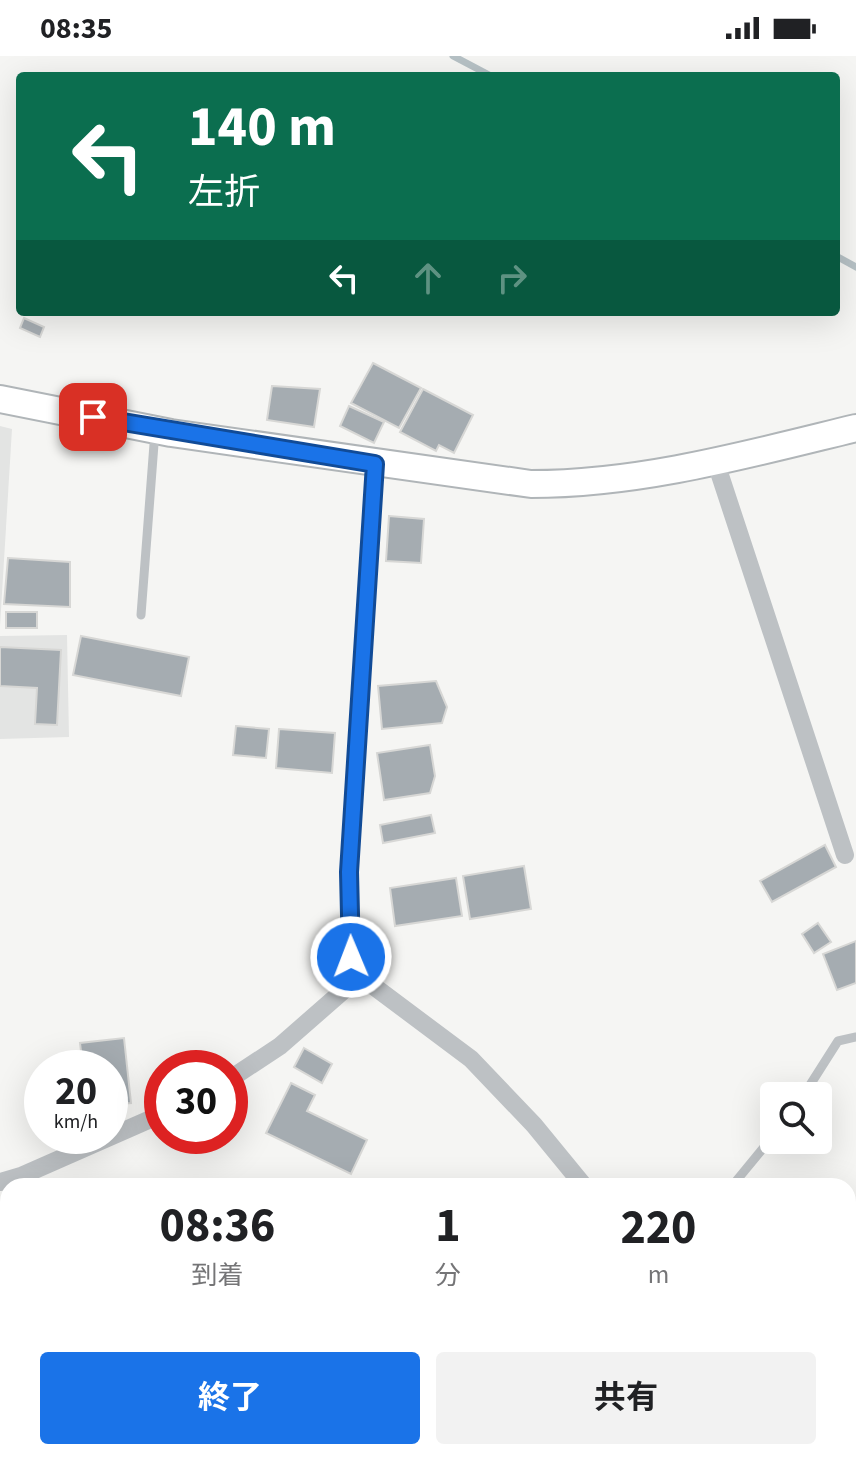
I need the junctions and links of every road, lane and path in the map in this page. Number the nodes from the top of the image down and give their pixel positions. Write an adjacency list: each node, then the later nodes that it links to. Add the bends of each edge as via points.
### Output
1 (0, 399): 3 (street)
2 (856, 428): 4 (street)
3 (155, 430): 5 (street); 6 (lane)
4 (715, 460): 5 (street, via 579,484 531,484); 7 (street)
5 (375, 464): 8 (street, via 349,872 351,957)
6 (141, 615)
7 (845, 855)
8 (360, 976): 10 (street); 15 (street, via 471,1059)
9 (856, 1037): 11 (lane, via 838,1041)
10 (248, 1067)
11 (812, 1082)
12 (144, 1122): 14 (street)
13 (760, 1152): 16 (lane)
14 (14, 1178)
15 (577, 1178)
16 (739, 1178)

